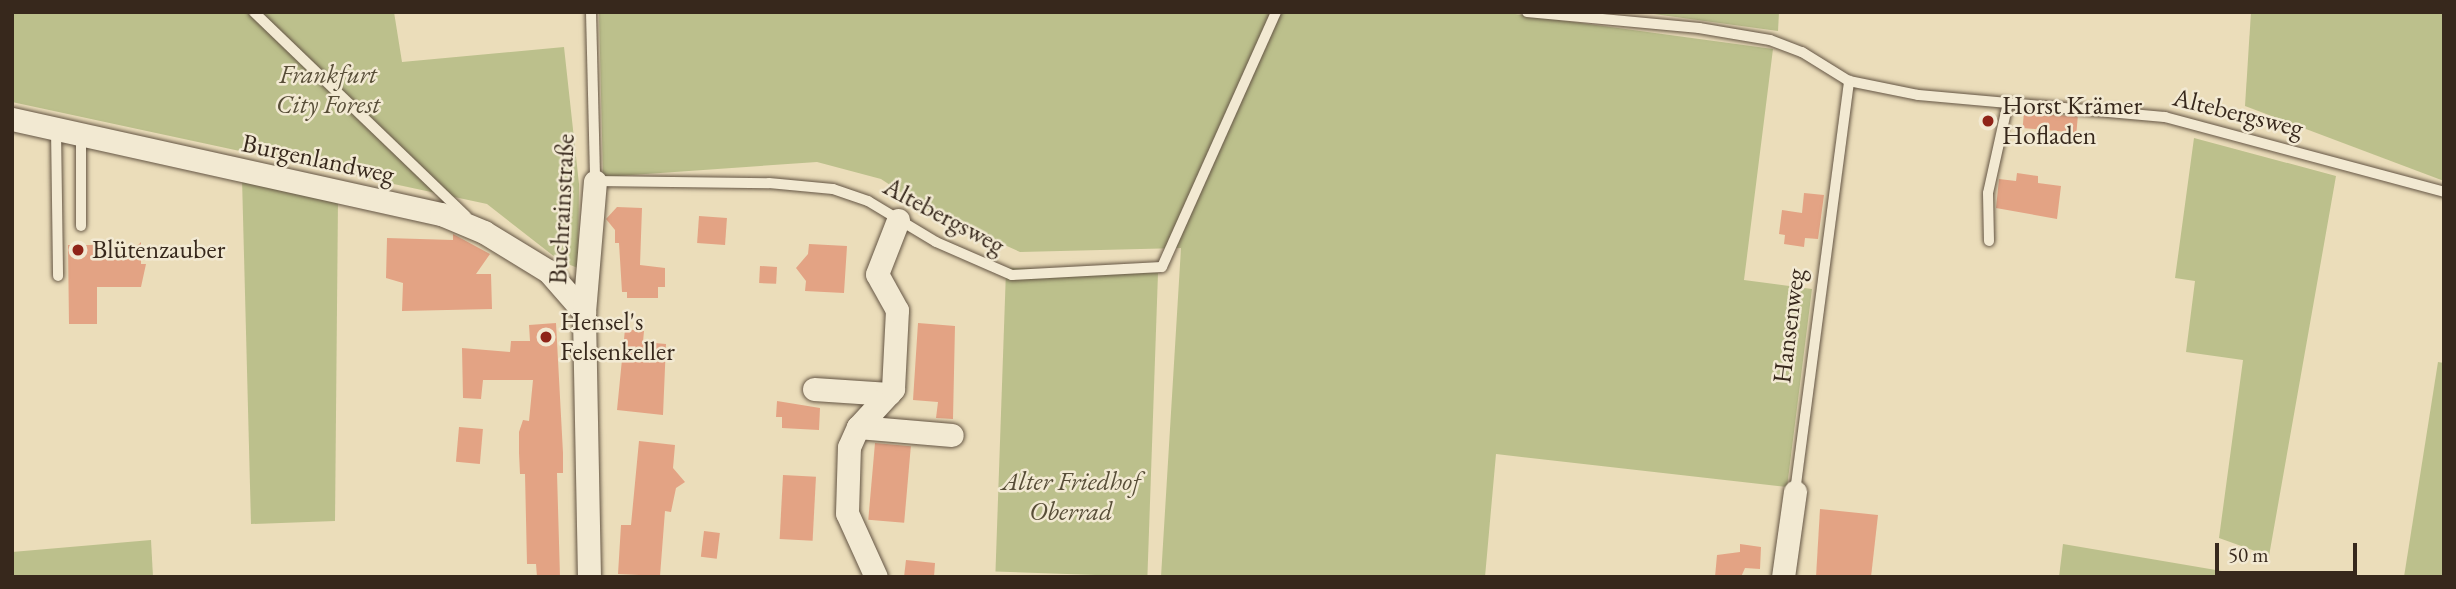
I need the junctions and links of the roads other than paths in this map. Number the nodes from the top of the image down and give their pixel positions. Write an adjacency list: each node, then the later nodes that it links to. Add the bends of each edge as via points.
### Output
1 (254, 12): 14 (lane)
2 (591, 12): 10 (lane, Buchrainstraße)
3 (1276, 12): 12 (lane, Altebergsweg, via 1162,267 1012,275)
4 (1527, 12): 5 (lane, Altebergsweg, via 1699,28 1770,40 1802,52)
5 (1849, 81): 6 (lane, Altebergsweg, via 1940,99); 22 (lane, Hansenweg)
6 (2008, 103): 11 (lane, Altebergsweg, via 2165,117); 15 (lane, via 1989,193)
7 (12, 118): 8 (street, Burgenlandweg)
8 (56, 130): 9 (street, Burgenlandweg); 16 (lane)
9 (81, 135): 13 (lane); 14 (street, Burgenlandweg, via 441,214)
10 (594, 181): 12 (lane, Altebergsweg, via 806,185 853,195); 17 (street, Buchrainstraße)
11 (2444, 192)
12 (898, 220): 19 (street, via 877,267 878,281 897,310)
13 (81, 226)
14 (484, 232): 17 (street, Burgenlandweg, via 548,271)
15 (1989, 241)
16 (58, 276)
17 (584, 312): 23 (street, Buchrainstraße)
18 (814, 389): 19 (street)
19 (889, 394): 20 (street)
20 (858, 427): 21 (street); 24 (street, via 849,447 847,513)
21 (952, 435)
22 (1795, 492): 25 (street, Hansenweg)
23 (589, 577)
24 (876, 577)
25 (1783, 577)

